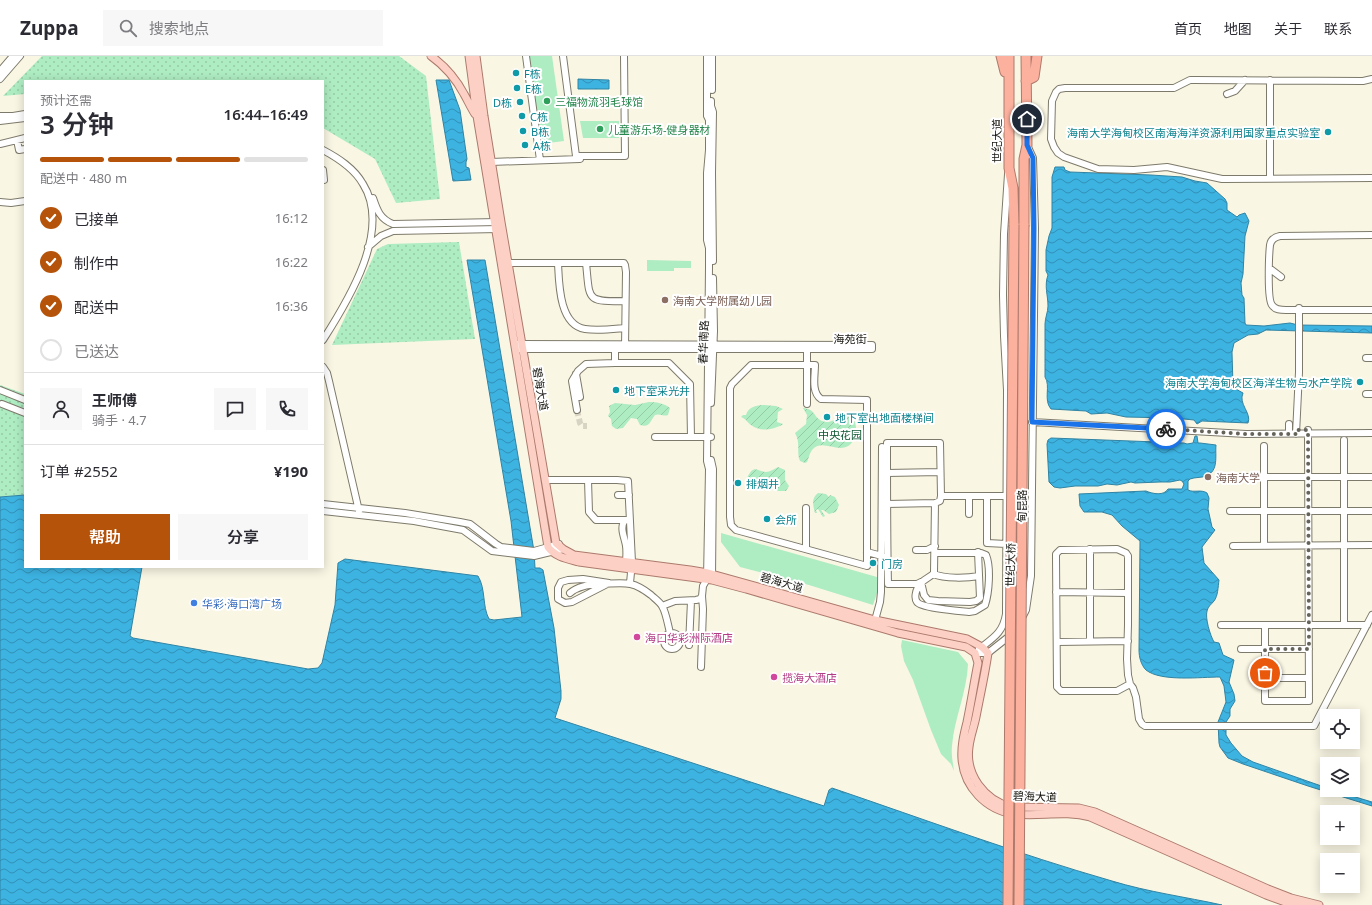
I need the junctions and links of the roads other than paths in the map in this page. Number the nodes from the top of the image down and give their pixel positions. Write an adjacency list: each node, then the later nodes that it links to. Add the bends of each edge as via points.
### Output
1 (13, 56): 15 (street)
2 (20, 56): 17 (street)
3 (431, 56): 26 (main road, via 451,75)
4 (469, 56): 26 (main road, 碧海大道)
5 (476, 56): 39 (main road, 碧海大道)
6 (526, 56): 38 (street)
7 (564, 56): 37 (street, via 576,156)
8 (624, 56): 37 (street, via 625,156)
9 (707, 56): 62 (street, 春华南路)
10 (712, 56): 62 (street, 春华南路, via 711,106 714,112)
11 (1001, 56): 16 (highway)
12 (1009, 56): 16 (highway, 世纪大道)
13 (1026, 56): 19 (highway)
14 (1037, 56): 19 (highway, via 1034,77)
15 (0, 71)
16 (1009, 77): 40 (highway, 世纪大道)
17 (0, 79)
18 (1372, 79): 21 (street)
19 (1026, 81): 33 (highway)
20 (1244, 81): 21 (street); 23 (street, via 1235,91); 42 (street, via 1190,83 1174,91 1064,91 1055,101 1054,139 1060,151 1098,166 1134,167 1166,164 1222,176)
21 (1272, 82): 22 (street); 42 (street)
22 (1372, 83)
23 (1227, 94)
24 (24, 114): 25 (street)
25 (0, 116)
26 (477, 116): 46 (main road, 碧海大道)
27 (24, 118): 28 (street)
28 (0, 121)
29 (622, 123): 37 (street)
30 (24, 138): 31 (street)
31 (17, 140): 32 (street); 35 (street, via 19,150)
32 (0, 144)
33 (1027, 145): 77 (street, 甸昆路, via 1033,158); 173 (highway, 世纪大桥, bridge, via 1024,159)
34 (324, 148): 46 (street, via 357,170 367,184 378,212 393,224)
35 (24, 149)
36 (324, 151): 49 (street, via 348,166 367,191 372,212)
37 (622, 157): 38 (street)
38 (540, 160): 39 (street)
39 (492, 162): 46 (main road, 碧海大道)
40 (1008, 168): 47 (highway, 世纪大道, via 1013,188); 79 (street, 甸昆路, via 1003,295)
41 (1372, 174): 42 (street)
42 (1271, 177): 43 (street)
43 (1372, 178)
44 (24, 200): 45 (street)
45 (0, 202)
46 (498, 225): 49 (street, via 393,231 381,236); 50 (main road, 碧海大道); 60 (main road, 碧海大道)
47 (1014, 225): 172 (highway, 世纪大桥, bridge)
48 (1372, 236): 53 (street, via 1277,239 1272,245)
49 (368, 247): 59 (street, via 357,280)
50 (508, 263): 51 (street); 60 (main road, 碧海大道)
51 (558, 263): 52 (street); 58 (street, via 566,314 574,324 586,329)
52 (586, 263): 55 (street, via 592,298 598,301); 55 (street, via 625,264)
53 (1270, 269): 54 (street); 56 (street, via 1269,299 1273,307 1280,310)
54 (1281, 277)
55 (625, 301): 58 (street)
56 (1299, 309): 57 (street); 82 (street, via 1299,372)
57 (1372, 309)
58 (625, 328): 63 (street)
59 (324, 338)
60 (519, 346): 61 (street, 海苑街); 98 (main road, 碧海大道); 126 (main road, 碧海大道)
61 (615, 346): 63 (street, 海苑街); 65 (street)
62 (711, 346): 63 (street, 海苑街); 64 (street, 海苑街); 87 (street, 春华南路)
63 (625, 347)
64 (807, 347): 64 (street, 海苑街, via 872,345 872,349); 66 (street)
65 (615, 363): 68 (street, via 586,364); 86 (street, via 669,363 690,384)
66 (807, 365): 74 (street); 127 (street, via 751,365 730,388 731,526 736,530); 131 (street, via 815,365 815,391 821,399 867,400)
67 (324, 368): 111 (street)
68 (576, 374): 71 (street); 75 (street, via 572,381)
69 (324, 375): 111 (street)
70 (0, 390): 72 (street)
71 (580, 397)
72 (24, 400)
73 (2, 404): 76 (street)
74 (807, 404)
75 (577, 410)
76 (24, 413)
77 (1032, 422): 80 (street, 甸昆路); 82 (street, via 1223,433)
78 (1289, 424): 82 (street)
79 (1007, 429): 80 (street, via 1020,426); 105 (street, 甸昆路)
80 (1032, 429): 138 (street, 甸昆路)
81 (1372, 430): 83 (street)
82 (1293, 432): 83 (street)
83 (1308, 432): 84 (street); 95 (street)
84 (1372, 433)
85 (655, 437): 86 (street)
86 (691, 437): 87 (street)
87 (709, 437): 139 (street, 春华南路, via 714,469)
88 (1344, 440): 96 (street)
89 (1264, 446): 94 (street)
90 (882, 447): 133 (street)
91 (940, 472): 92 (street); 92 (street, via 940,443 887,443); 102 (street)
92 (887, 473): 107 (street)
93 (1230, 477): 94 (street)
94 (1264, 477): 95 (street); 113 (street)
95 (1307, 477): 96 (street); 114 (street)
96 (1344, 477): 97 (street); 115 (street)
97 (1372, 477)
98 (545, 480): 99 (street); 125 (main road, 碧海大道, via 556,543)
99 (588, 480): 101 (street, via 627,480); 118 (street, via 589,512 596,520)
100 (618, 495): 101 (street)
101 (629, 495): 118 (street)
102 (941, 496): 103 (street); 108 (street, via 940,501)
103 (969, 496): 104 (street); 117 (street)
104 (987, 496): 105 (street); 119 (street, via 987,543)
105 (1007, 496): 119 (street, 甸昆路)
106 (324, 504): 111 (street)
107 (887, 504): 108 (street); 140 (street, via 888,584)
108 (935, 504): 128 (street)
109 (806, 508): 127 (street)
110 (324, 511): 111 (street)
111 (358, 511): 126 (street, via 464,530 492,550 510,550 534,556)
112 (1230, 511): 113 (street)
113 (1264, 511): 114 (street); 121 (street)
114 (1307, 511): 115 (street); 122 (street)
115 (1344, 511): 116 (street); 123 (street)
116 (1372, 511)
117 (969, 514)
118 (629, 520): 134 (street, via 623,523)
119 (1006, 544): 137 (street, 甸昆路)
120 (1232, 546): 121 (street)
121 (1264, 546): 122 (street)
122 (1308, 546): 123 (street); 154 (street)
123 (1344, 546): 124 (street); 155 (street)
124 (1372, 546)
125 (561, 547): 126 (street); 134 (main road, 碧海大道, via 574,555)
126 (551, 549): 134 (main road, 碧海大道, via 563,558 579,562)
127 (806, 549): 131 (street, via 867,566)
128 (935, 549): 130 (street); 132 (street); 135 (street)
129 (1090, 549): 143 (street, via 1064,550 1056,554); 145 (street); 146 (street, via 1117,549 1126,553 1129,560)
130 (916, 550)
131 (867, 552): 133 (street)
132 (978, 552): 136 (street); 140 (street, via 986,555 988,564 988,592 984,607 969,612 920,604 916,595)
133 (882, 556): 151 (street, via 880,602)
134 (629, 565): 139 (main road, 碧海大道, via 690,570); 142 (street)
135 (934, 574): 136 (street); 140 (street)
136 (979, 576): 140 (street, via 980,598 974,602 928,600)
137 (1006, 576): 138 (street, via 1018,581); 162 (street, 甸昆路, via 1004,621 1000,632)
138 (1031, 576): 167 (street, 甸昆路, via 1024,616 1013,633)
139 (710, 577): 147 (street, 春华南路, via 703,586); 151 (main road, 碧海大道)
140 (921, 582)
141 (609, 583): 141 (street, via 576,601 560,601 557,596 559,585 564,580 583,579); 142 (street); 144 (street, via 587,585)
142 (630, 583): 149 (street, via 646,591)
143 (1056, 592): 145 (street); 160 (street)
144 (570, 593)
145 (1090, 593): 146 (street); 158 (street)
146 (1128, 593): 159 (street)
147 (702, 596): 148 (street); 168 (street, 春华南路)
148 (691, 601): 149 (street, via 675,601); 161 (street)
149 (662, 606): 157 (street)
150 (1372, 615): 156 (street)
151 (874, 623): 162 (main road, 碧海大道, via 967,639); 166 (main road, 碧海大道, via 898,633 966,646)
152 (1221, 625): 153 (street)
153 (1265, 625): 154 (street); 164 (street)
154 (1309, 625): 155 (street); 165 (street)
155 (1344, 625): 156 (street)
156 (1367, 625): 171 (street, via 1314,726 1146,726 1139,719 1136,697)
157 (670, 633)
158 (1090, 641): 159 (street); 160 (street)
159 (1128, 641): 171 (street)
160 (1057, 642): 171 (street, via 1057,687 1061,691 1117,691)
161 (689, 645)
162 (982, 647): 166 (street, 甸昆路); 167 (main road, 碧海大道)
163 (1240, 649): 164 (street)
164 (1265, 649): 165 (street); 169 (street)
165 (1309, 649): 170 (street)
166 (975, 653): 167 (street); 174 (main road, 碧海大道, via 978,663 961,757 969,783 983,800 997,809 1014,814 1090,817 1266,895)
167 (988, 653): 175 (main road, 碧海大道, via 968,757 973,776 988,796 1011,807 1079,808 1095,812 1268,889)
168 (701, 667)
169 (1265, 678): 170 (street); 170 (street, via 1265,701 1309,701)
170 (1309, 678)
171 (1130, 684)
172 (1008, 905)
173 (1019, 905)
174 (1302, 905)
175 (1319, 905)

